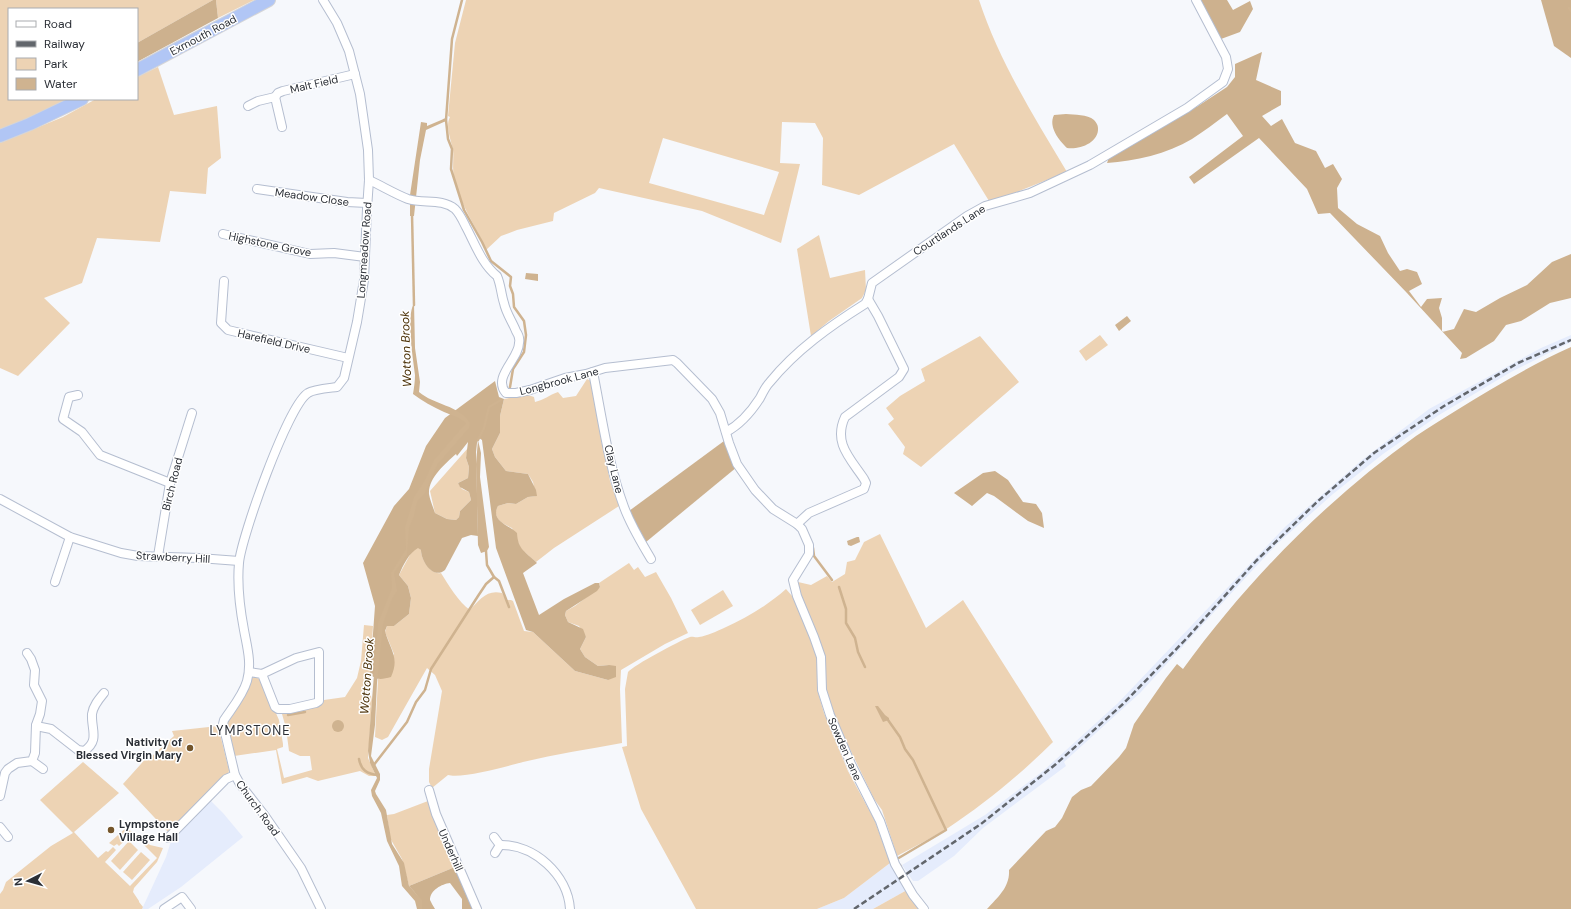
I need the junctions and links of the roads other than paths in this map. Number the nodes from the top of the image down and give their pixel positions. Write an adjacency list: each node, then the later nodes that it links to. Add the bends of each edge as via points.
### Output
1 (269, 0): 4 (highway, Exmouth Road)
2 (323, 0): 5 (street, Longmeadow Road, via 337,23)
3 (1196, 0): 17 (street, Courtlands Lane, via 1226,57 1228,69 1223,82 1187,108 1093,167 1030,192 985,206 967,216 872,283)
4 (138, 69)
5 (355, 74): 6 (street, Malt Field, via 283,91); 11 (street, Longmeadow Road, via 368,150)
6 (275, 97): 8 (street, Malt Field, via 258,100); 9 (street, Malt Field)
7 (80, 100): 10 (highway)
8 (248, 106)
9 (282, 127)
10 (0, 136)
11 (369, 180): 13 (street, Longmeadow Road); 19 (street, Longbrook Lane, via 418,202 445,204 460,214 483,259 497,276 503,302 520,342 505,372 505,392 516,394)
12 (257, 189): 13 (street, Meadow Close)
13 (367, 203): 15 (street, Longmeadow Road)
14 (223, 234): 15 (street, Highstone Grove, via 310,254 334,253)
15 (364, 257): 18 (street, Longmeadow Road, via 364,280)
16 (224, 281): 18 (street, Harefield Drive, via 221,323 228,330)
17 (868, 299): 22 (street, Courtlands Lane, via 798,353 769,383 745,418 735,428); 25 (street, via 904,369 899,377 845,417 840,427 843,447 864,479 864,489 809,513)
18 (348, 358): 29 (street, Longmeadow Road, via 344,378 338,387 308,392 296,405 275,450 241,548)
19 (593, 372): 22 (street, Longbrook Lane, via 605,368 672,360 712,399); 28 (street, Clay Lane, via 613,475 627,515)
20 (78, 395): 23 (street, via 69,397 63,419 82,432 100,455)
21 (192, 413): 23 (street, Birch Road)
22 (726, 432): 25 (street, via 737,464 755,490 773,509)
23 (170, 483): 27 (street, Birch Road)
24 (0, 499): 26 (street, Strawberry Hill)
25 (797, 524): 52 (street, Sowden Lane, via 806,536 810,550 793,580 821,657 822,690 830,715 880,821 895,864)
26 (70, 537): 27 (street, Strawberry Hill, via 120,553); 30 (street)
27 (158, 556): 29 (street, Strawberry Hill)
28 (651, 559)
29 (239, 561): 32 (street, Church Road, via 238,574)
30 (55, 582)
31 (27, 653): 35 (street, via 35,670 34,685 42,701)
32 (249, 672): 33 (street); 38 (street, Church Road, via 243,691 223,724)
33 (262, 674): 33 (street, via 296,658 319,652 319,701 280,710 275,707)
34 (104, 692): 35 (street, via 92,714 94,738 89,748 84,751 78,750 50,729)
35 (36, 726): 36 (street, via 35,753)
36 (32, 761): 37 (street); 40 (street, via 17,763 8,769)
37 (43, 769)
38 (235, 775): 44 (street, via 226,780); 49 (street, Church Road, via 301,868)
39 (429, 790): 50 (street, Underhill, via 436,814)
40 (0, 796)
41 (0, 827): 42 (street)
42 (8, 837)
43 (494, 837): 45 (street)
44 (168, 838)
45 (500, 845): 46 (street); 51 (street, via 527,851 544,861 560,878)
46 (495, 853)
47 (164, 909): 48 (street, via 182,897)
48 (191, 909)
49 (321, 909)
50 (477, 909)
51 (570, 909)
52 (924, 909)

